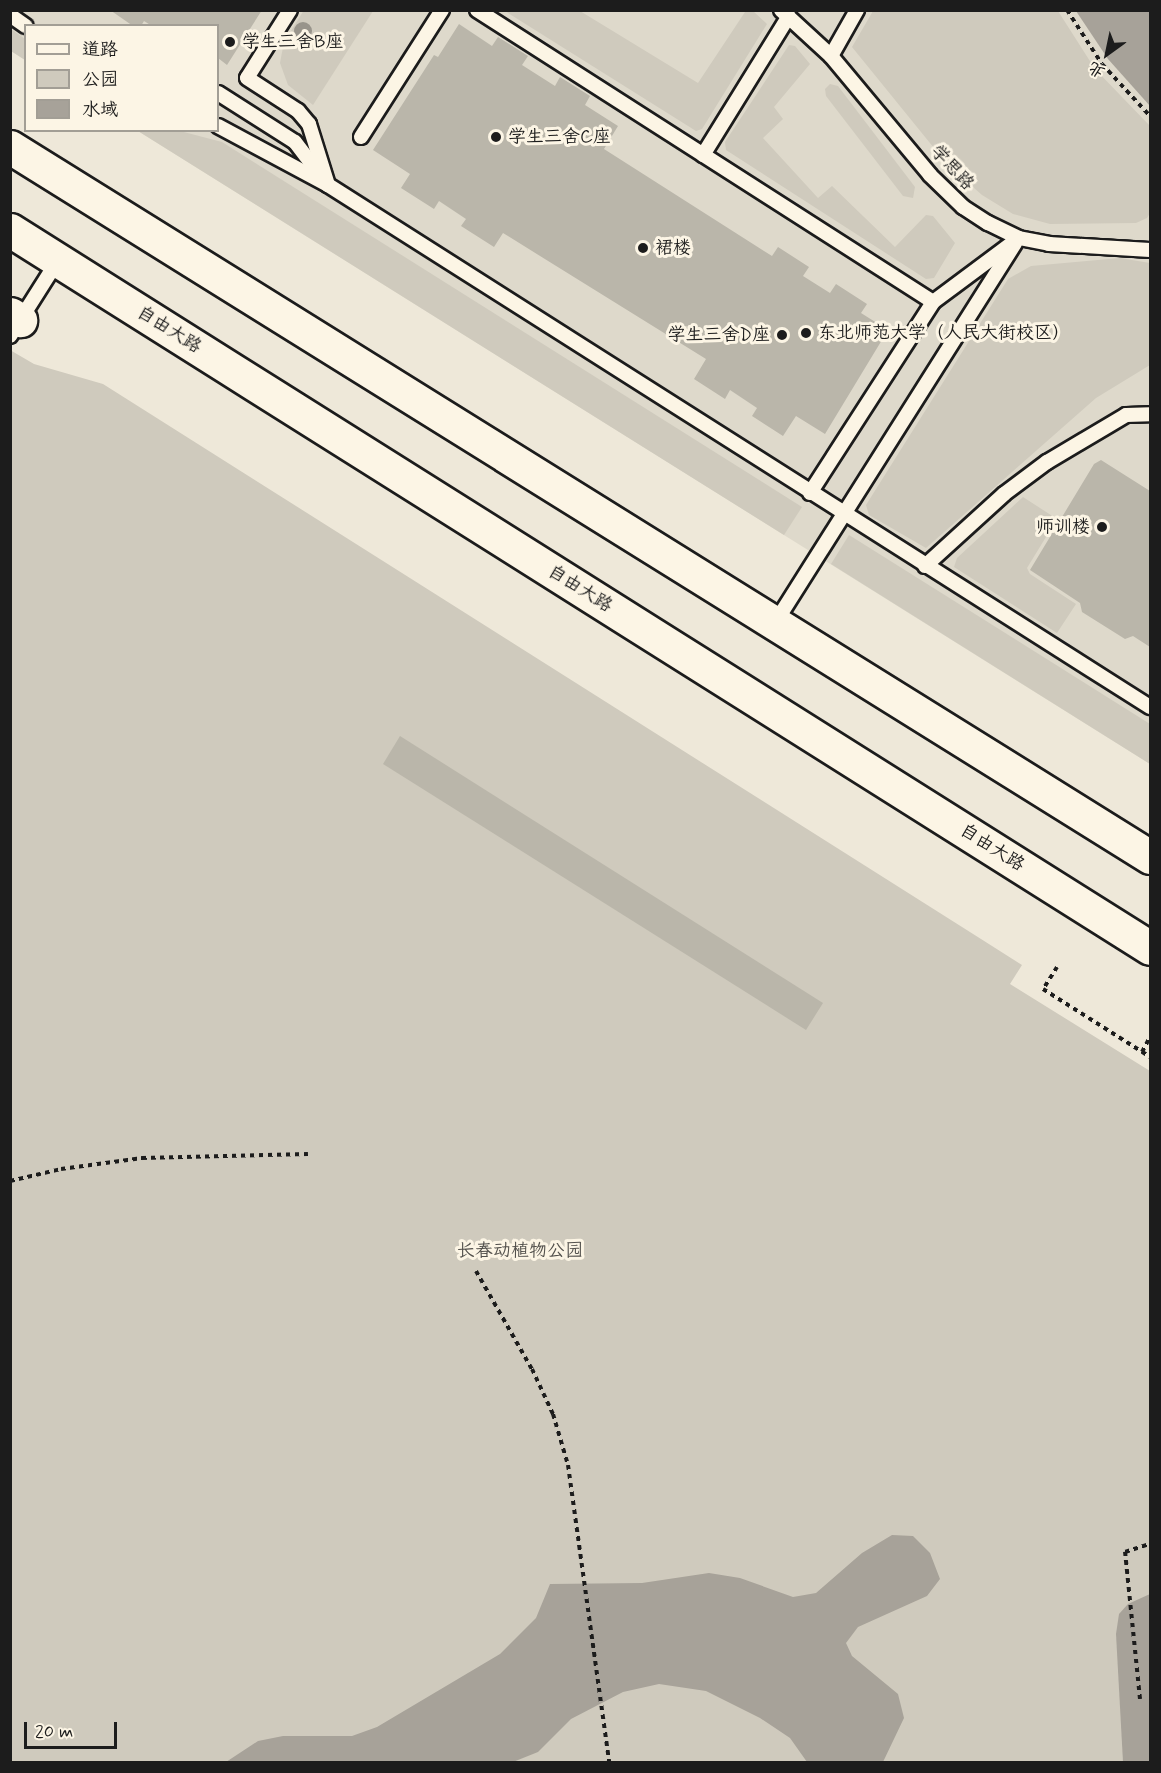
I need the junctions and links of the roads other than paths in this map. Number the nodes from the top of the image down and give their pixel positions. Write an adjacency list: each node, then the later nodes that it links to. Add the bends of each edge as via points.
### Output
1 (290, 10): 14 (lane, via 247,78 298,111 309,124)
2 (442, 10): 11 (lane)
3 (477, 10): 13 (lane)
4 (856, 10): 8 (lane)
5 (785, 13): 8 (lane, 学思路); 13 (lane)
6 (10, 15): 7 (lane)
7 (24, 25)
8 (831, 56): 16 (lane, 学思路, via 941,186 963,207)
9 (219, 94): 14 (lane, via 295,142)
10 (219, 127): 14 (lane)
11 (361, 137)
12 (10, 147): 25 (main road)
13 (703, 154): 19 (lane)
14 (328, 185): 22 (lane)
15 (10, 230): 18 (main road, 自由大路)
16 (1018, 238): 17 (lane, 学思路, via 1049,244 1124,245); 19 (lane); 23 (lane)
17 (1150, 250)
18 (58, 260): 20 (lane); 28 (main road, 自由大路)
19 (933, 302): 22 (lane)
20 (14, 323)
21 (1150, 414): 24 (lane, via 1126,415 1047,462 1004,494)
22 (810, 493): 23 (lane)
23 (843, 515): 24 (lane); 25 (lane)
24 (925, 566): 26 (lane)
25 (775, 623): 27 (main road)
26 (1150, 707)
27 (1150, 857)
28 (1150, 948)

